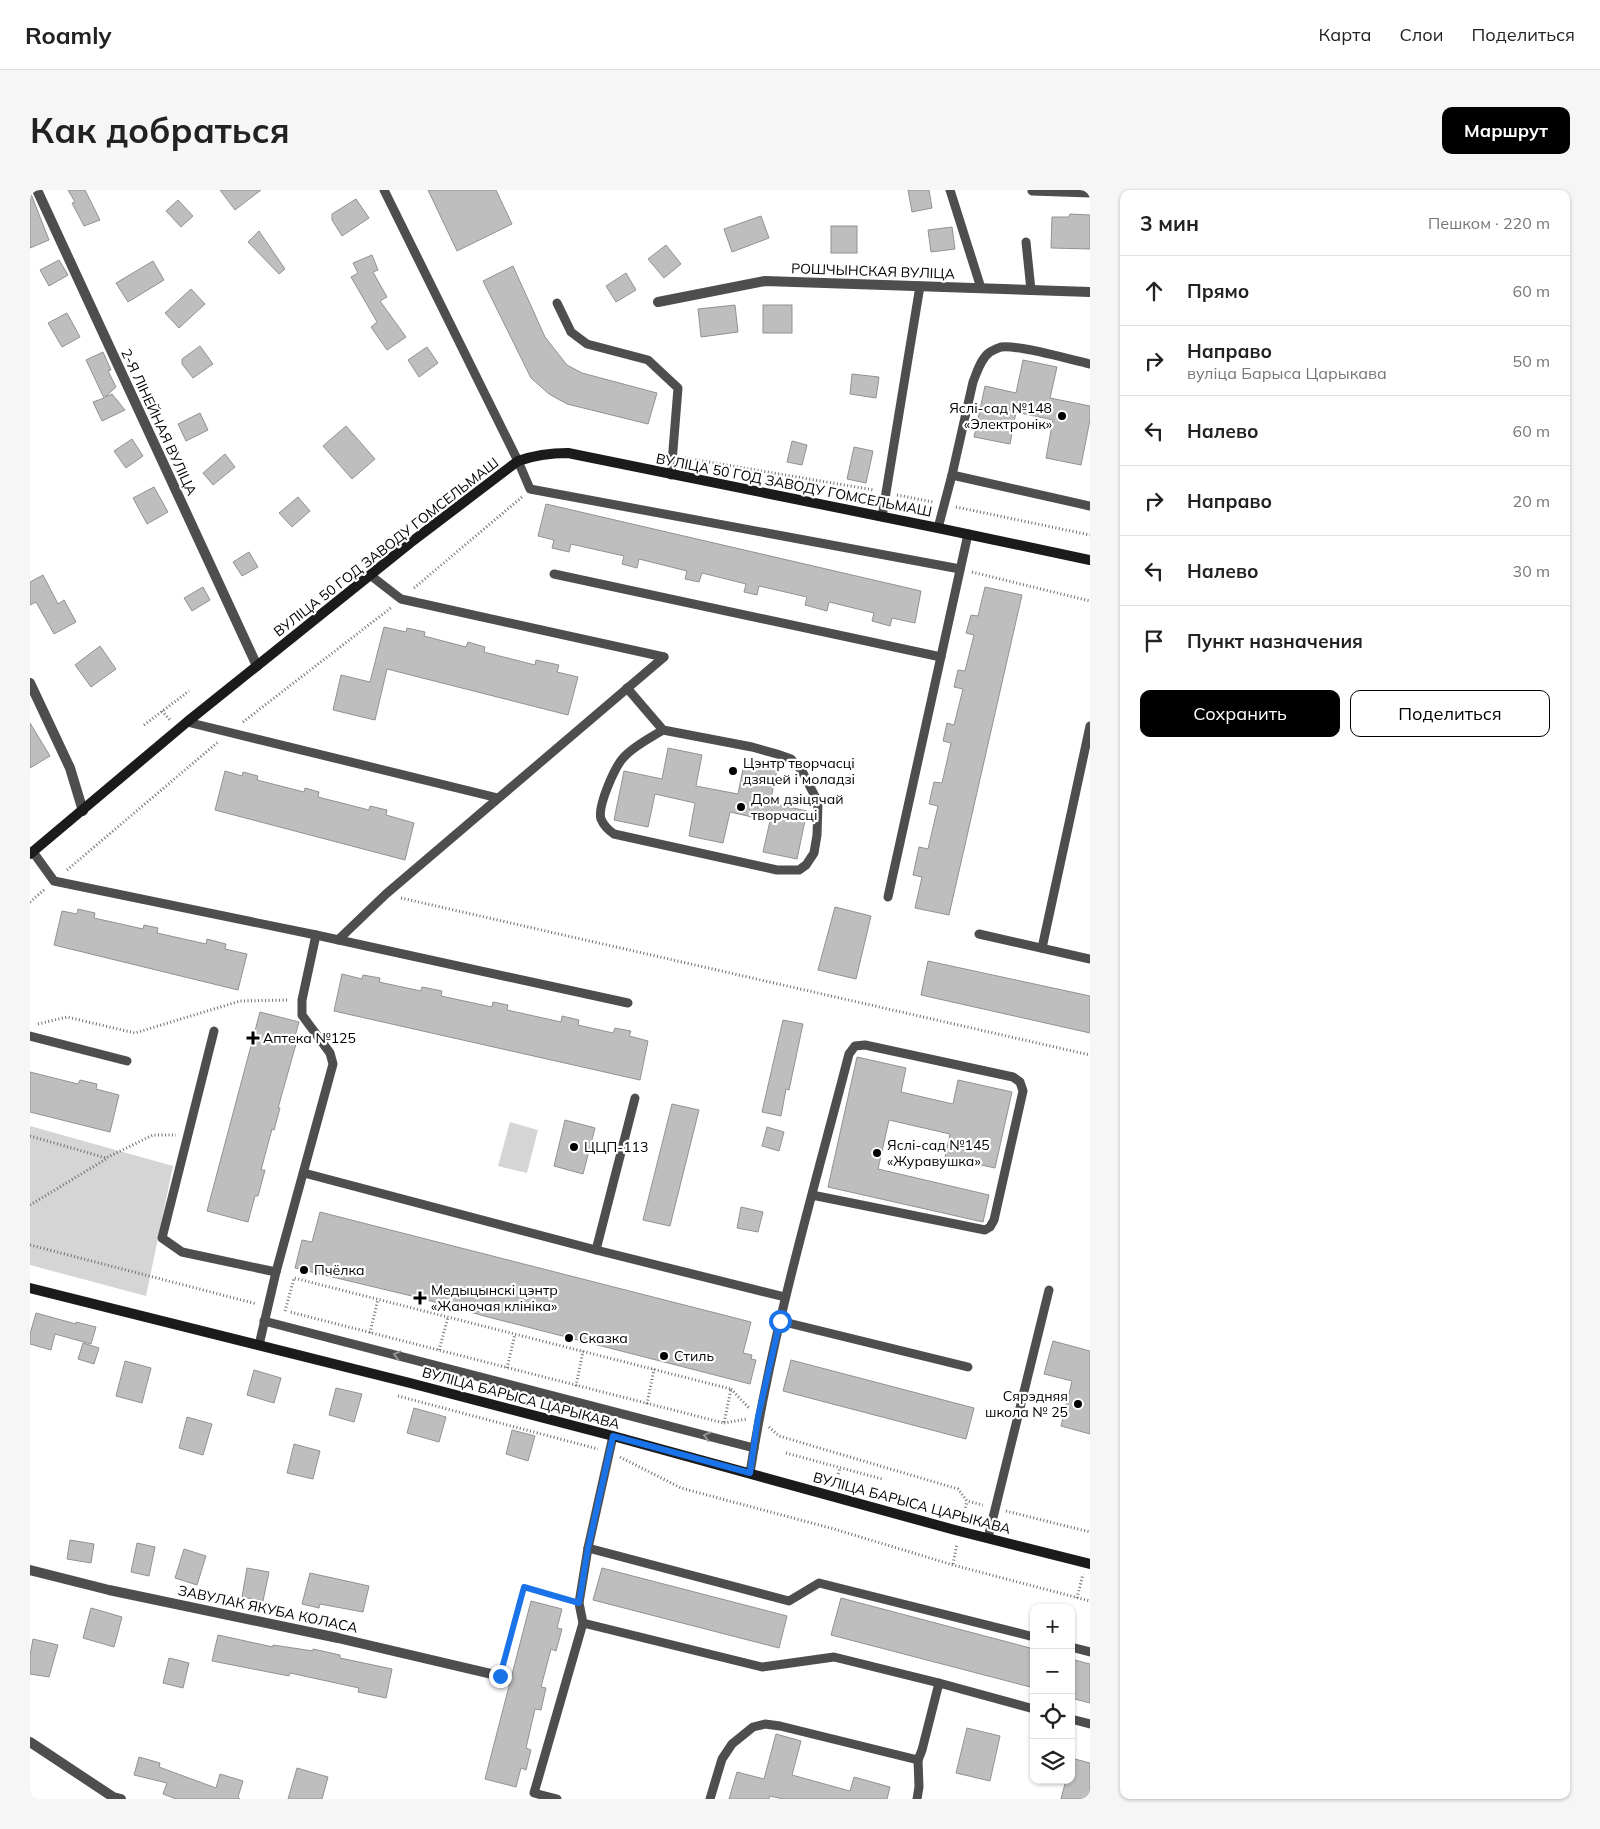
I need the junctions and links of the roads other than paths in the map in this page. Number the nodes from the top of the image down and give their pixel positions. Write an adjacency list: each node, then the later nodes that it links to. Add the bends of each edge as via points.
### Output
1 (37, 190): 26 (street, 2-Я ЛІНЕЙНАЯ ВУЛІЦА)
2 (384, 190): 14 (lane)
3 (950, 190): 8 (lane)
4 (1032, 191): 5 (lane)
5 (1090, 193)
6 (1026, 242): 9 (lane)
7 (920, 286): 8 (street, РОШЧЫНСКАЯ ВУЛІЦА); 11 (street, РОШЧЫНСКАЯ ВУЛІЦА, via 766,281); 18 (lane)
8 (982, 288): 9 (street, РОШЧЫНСКАЯ ВУЛІЦА)
9 (1031, 290): 10 (street, РОШЧЫНСКАЯ ВУЛІЦА)
10 (1090, 292)
11 (658, 302)
12 (557, 303): 16 (lane, via 572,332 587,344 648,360 678,388)
13 (1090, 364): 15 (lane, via 1015,348 1001,347 990,352 983,359 973,382)
14 (518, 461): 16 (street, ВУЛІЦА 50 ГОД ЗАВОДУ ГОМСЕЛЬМАШ, via 568,453); 22 (lane, via 530,489); 24 (street, ВУЛІЦА 50 ГОД ЗАВОДУ ГОМСЕЛЬМАШ)
15 (952, 474): 17 (lane); 19 (lane)
16 (671, 475): 18 (street, ВУЛІЦА 50 ГОД ЗАВОДУ ГОМСЕЛЬМАШ)
17 (1090, 506)
18 (882, 517): 19 (street, ВУЛІЦА 50 ГОД ЗАВОДУ ГОМСЕЛЬМАШ)
19 (938, 528): 20 (street, ВУЛІЦА 50 ГОД ЗАВОДУ ГОМСЕЛЬМАШ)
20 (968, 534): 21 (street, ВУЛІЦА 50 ГОД ЗАВОДУ ГОМСЕЛЬМАШ); 22 (lane)
21 (1090, 560)
22 (960, 569): 25 (lane)
23 (554, 574): 25 (lane)
24 (370, 575): 26 (street, ВУЛІЦА 50 ГОД ЗАВОДУ ГОМСЕЛЬМАШ); 28 (lane, via 401,599 664,657)
25 (941, 657): 35 (lane)
26 (257, 666): 29 (street, ВУЛІЦА 50 ГОД ЗАВОДУ ГОМСЕЛЬМАШ)
27 (30, 683): 33 (street, via 70,768)
28 (627, 688): 31 (lane); 32 (lane)
29 (187, 722): 32 (lane); 33 (street, ВУЛІЦА 50 ГОД ЗАВОДУ ГОМСЕЛЬМАШ)
30 (1090, 726): 39 (lane)
31 (663, 730): 31 (lane, via 752,747 791,759 802,771 818,802 814,853 806,865 799,870 777,870 614,834 606,828 601,817 602,805 617,766 624,757)
32 (498, 798): 38 (lane, via 386,894)
33 (83, 811): 34 (street, ВУЛІЦА 50 ГОД ЗАВОДУ ГОМСЕЛЬМАШ)
34 (32, 853): 37 (lane, via 54,881)
35 (888, 897)
36 (979, 934): 39 (lane)
37 (316, 935): 38 (lane); 46 (lane, via 302,1000 302,1015 330,1053 333,1064)
38 (338, 940): 41 (lane)
39 (1042, 948): 40 (lane)
40 (1090, 959)
41 (628, 1002)
42 (214, 1031): 49 (lane, via 162,1238 182,1252)
43 (30, 1036): 44 (lane)
44 (127, 1061)
45 (635, 1098): 48 (lane)
46 (304, 1173): 48 (lane); 49 (lane)
47 (812, 1196): 47 (lane, via 985,1230 994,1220 1023,1091 1020,1082 1013,1077 865,1045 855,1046 849,1054); 52 (lane)
48 (596, 1250): 52 (lane)
49 (276, 1272): 53 (lane)
50 (30, 1288): 55 (street, ВУЛІЦА БАРЫСА ЦАРЫКАВА)
51 (1049, 1290): 60 (lane)
52 (785, 1297): 54 (lane)
53 (264, 1321): 55 (lane); 58 (lane, one-way to 53)
54 (780, 1321): 56 (lane); 58 (lane)
55 (259, 1345): 57 (street, ВУЛІЦА БАРЫСА ЦАРЫКАВА)
56 (968, 1367)
57 (613, 1436): 59 (street, ВУЛІЦА БАРЫСА ЦАРЫКАВА); 61 (lane)
58 (754, 1448): 59 (lane)
59 (750, 1473): 60 (street, ВУЛІЦА БАРЫСА ЦАРЫКАВА)
60 (988, 1538): 62 (street, ВУЛІЦА БАРЫСА ЦАРЫКАВА)
61 (588, 1548): 64 (lane, via 579,1603); 65 (lane, via 788,1601 819,1583)
62 (1088, 1563)
63 (30, 1570): 68 (street, ЗАВУЛАК ЯКУБА КОЛАСА)
64 (584, 1624): 69 (lane, via 762,1667 834,1657); 76 (lane, via 534,1793)
65 (1030, 1636)
66 (1075, 1648): 67 (lane)
67 (1090, 1652)
68 (500, 1676)
69 (939, 1683): 70 (lane); 74 (lane)
70 (1030, 1708)
71 (1075, 1720): 72 (lane)
72 (1090, 1724)
73 (30, 1742): 75 (street, via 113,1797)
74 (918, 1760): 77 (lane, via 765,1724 753,1727 732,1744 722,1760); 78 (lane)
75 (121, 1799)
76 (558, 1799)
77 (710, 1799)
78 (917, 1799)

